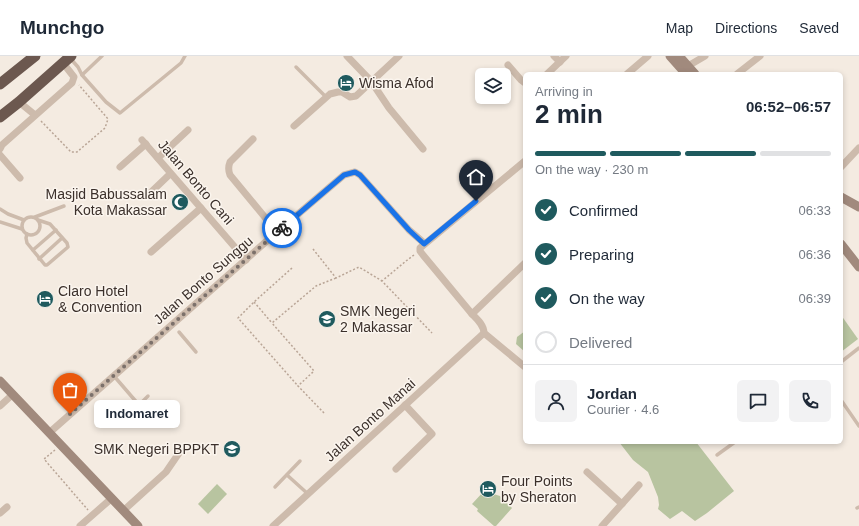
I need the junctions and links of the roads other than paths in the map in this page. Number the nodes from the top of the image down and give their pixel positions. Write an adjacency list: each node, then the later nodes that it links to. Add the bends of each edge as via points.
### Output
1 (33, 56): 24 (highway)
2 (102, 56): 21 (lane)
3 (185, 56): 21 (lane, via 181,63 120,113 106,102)
4 (347, 56): 22 (street)
5 (399, 56): 22 (street)
6 (554, 56): 14 (street)
7 (566, 56): 14 (street)
8 (648, 56): 19 (street)
9 (670, 56): 17 (main road)
10 (679, 56): 17 (main road)
11 (705, 56): 17 (street)
12 (760, 56): 20 (street)
13 (68, 59): 21 (lane, via 78,67); 26 (highway); 27 (street, via 74,78 72,83)
14 (560, 62): 18 (street)
15 (508, 65): 23 (street)
16 (296, 67): 25 (lane)
17 (687, 70)
18 (549, 72)
19 (629, 72)
20 (740, 72)
21 (82, 75)
22 (371, 81): 25 (street, via 353,97 338,92); 34 (street, via 389,108)
23 (523, 82)
24 (0, 84)
25 (326, 97): 29 (street)
26 (19, 102): 27 (street); 28 (highway)
27 (35, 115): 33 (street)
28 (0, 117)
29 (294, 126)
30 (188, 130): 36 (street)
31 (253, 139): 53 (street, via 230,162 228,168 230,175)
32 (859, 148): 38 (street)
33 (0, 149)
34 (423, 149)
35 (0, 155): 41 (street)
36 (158, 158): 39 (street, Jalan Bonto Cani, via 144,142); 40 (street, Jalan Bonto Cani)
37 (523, 163): 56 (street)
38 (843, 165)
39 (120, 167)
40 (170, 174): 42 (street); 46 (street, Jalan Bonto Cani)
41 (20, 178)
42 (147, 196)
43 (843, 198): 45 (main road)
44 (64, 206): 48 (lane)
45 (859, 206)
46 (201, 208): 58 (street); 61 (street, Jalan Bonto Cani)
47 (0, 209): 49 (lane)
48 (36, 219): 49 (lane, via 27,217); 52 (lane, via 50,224); 54 (lane, via 40,223 39,230 34,234)
49 (24, 220): 51 (lane)
50 (0, 222): 51 (lane)
51 (22, 229): 54 (lane)
52 (56, 230): 55 (lane); 57 (lane)
53 (277, 232): 56 (street, Jalan Bonto Sunggu, via 344,175 355,172); 61 (street, Jalan Bonto Sunggu)
54 (27, 234): 57 (lane, via 26,240)
55 (62, 238): 60 (lane); 60 (lane, via 68,247 47,265)
56 (424, 244): 64 (street, via 420,251)
57 (33, 250): 60 (lane)
58 (151, 252)
59 (844, 254): 63 (main road)
60 (39, 259)
61 (246, 260): 65 (street, Jalan Bonto Sunggu)
62 (523, 266): 64 (street)
63 (859, 267)
64 (472, 314): 66 (street, via 482,325)
65 (175, 329): 68 (lane); 71 (street, Jalan Bonto Sunggu)
66 (484, 333): 70 (street); 77 (street, Jalan Bonto Manai)
67 (859, 348): 69 (lane)
68 (196, 352)
69 (843, 360)
70 (523, 365)
71 (114, 376): 76 (lane); 81 (street, Jalan Bonto Sunggu)
72 (0, 382): 73 (main road)
73 (12, 395): 78 (street); 81 (main road)
74 (148, 396): 76 (lane)
75 (843, 403): 80 (lane)
76 (138, 405): 79 (lane)
77 (405, 405): 86 (street, via 432,434); 91 (street, Jalan Bonto Manai)
78 (0, 406)
79 (135, 409)
80 (859, 426)
81 (49, 432): 92 (main road)
82 (732, 444): 84 (lane)
83 (179, 453): 95 (street, via 166,472)
84 (717, 455)
85 (300, 461): 88 (lane)
86 (396, 469)
87 (587, 472): 93 (street)
88 (287, 475): 90 (lane); 91 (lane)
89 (639, 485): 93 (street)
90 (275, 486)
91 (308, 494): 99 (street, Jalan Bonto Manai)
92 (112, 498): 95 (main road); 97 (street)
93 (622, 504): 100 (street)
94 (7, 507): 96 (street)
95 (124, 510): 98 (main road)
96 (0, 513)
97 (80, 526)
98 (138, 526)
99 (273, 526)
100 (602, 526)

